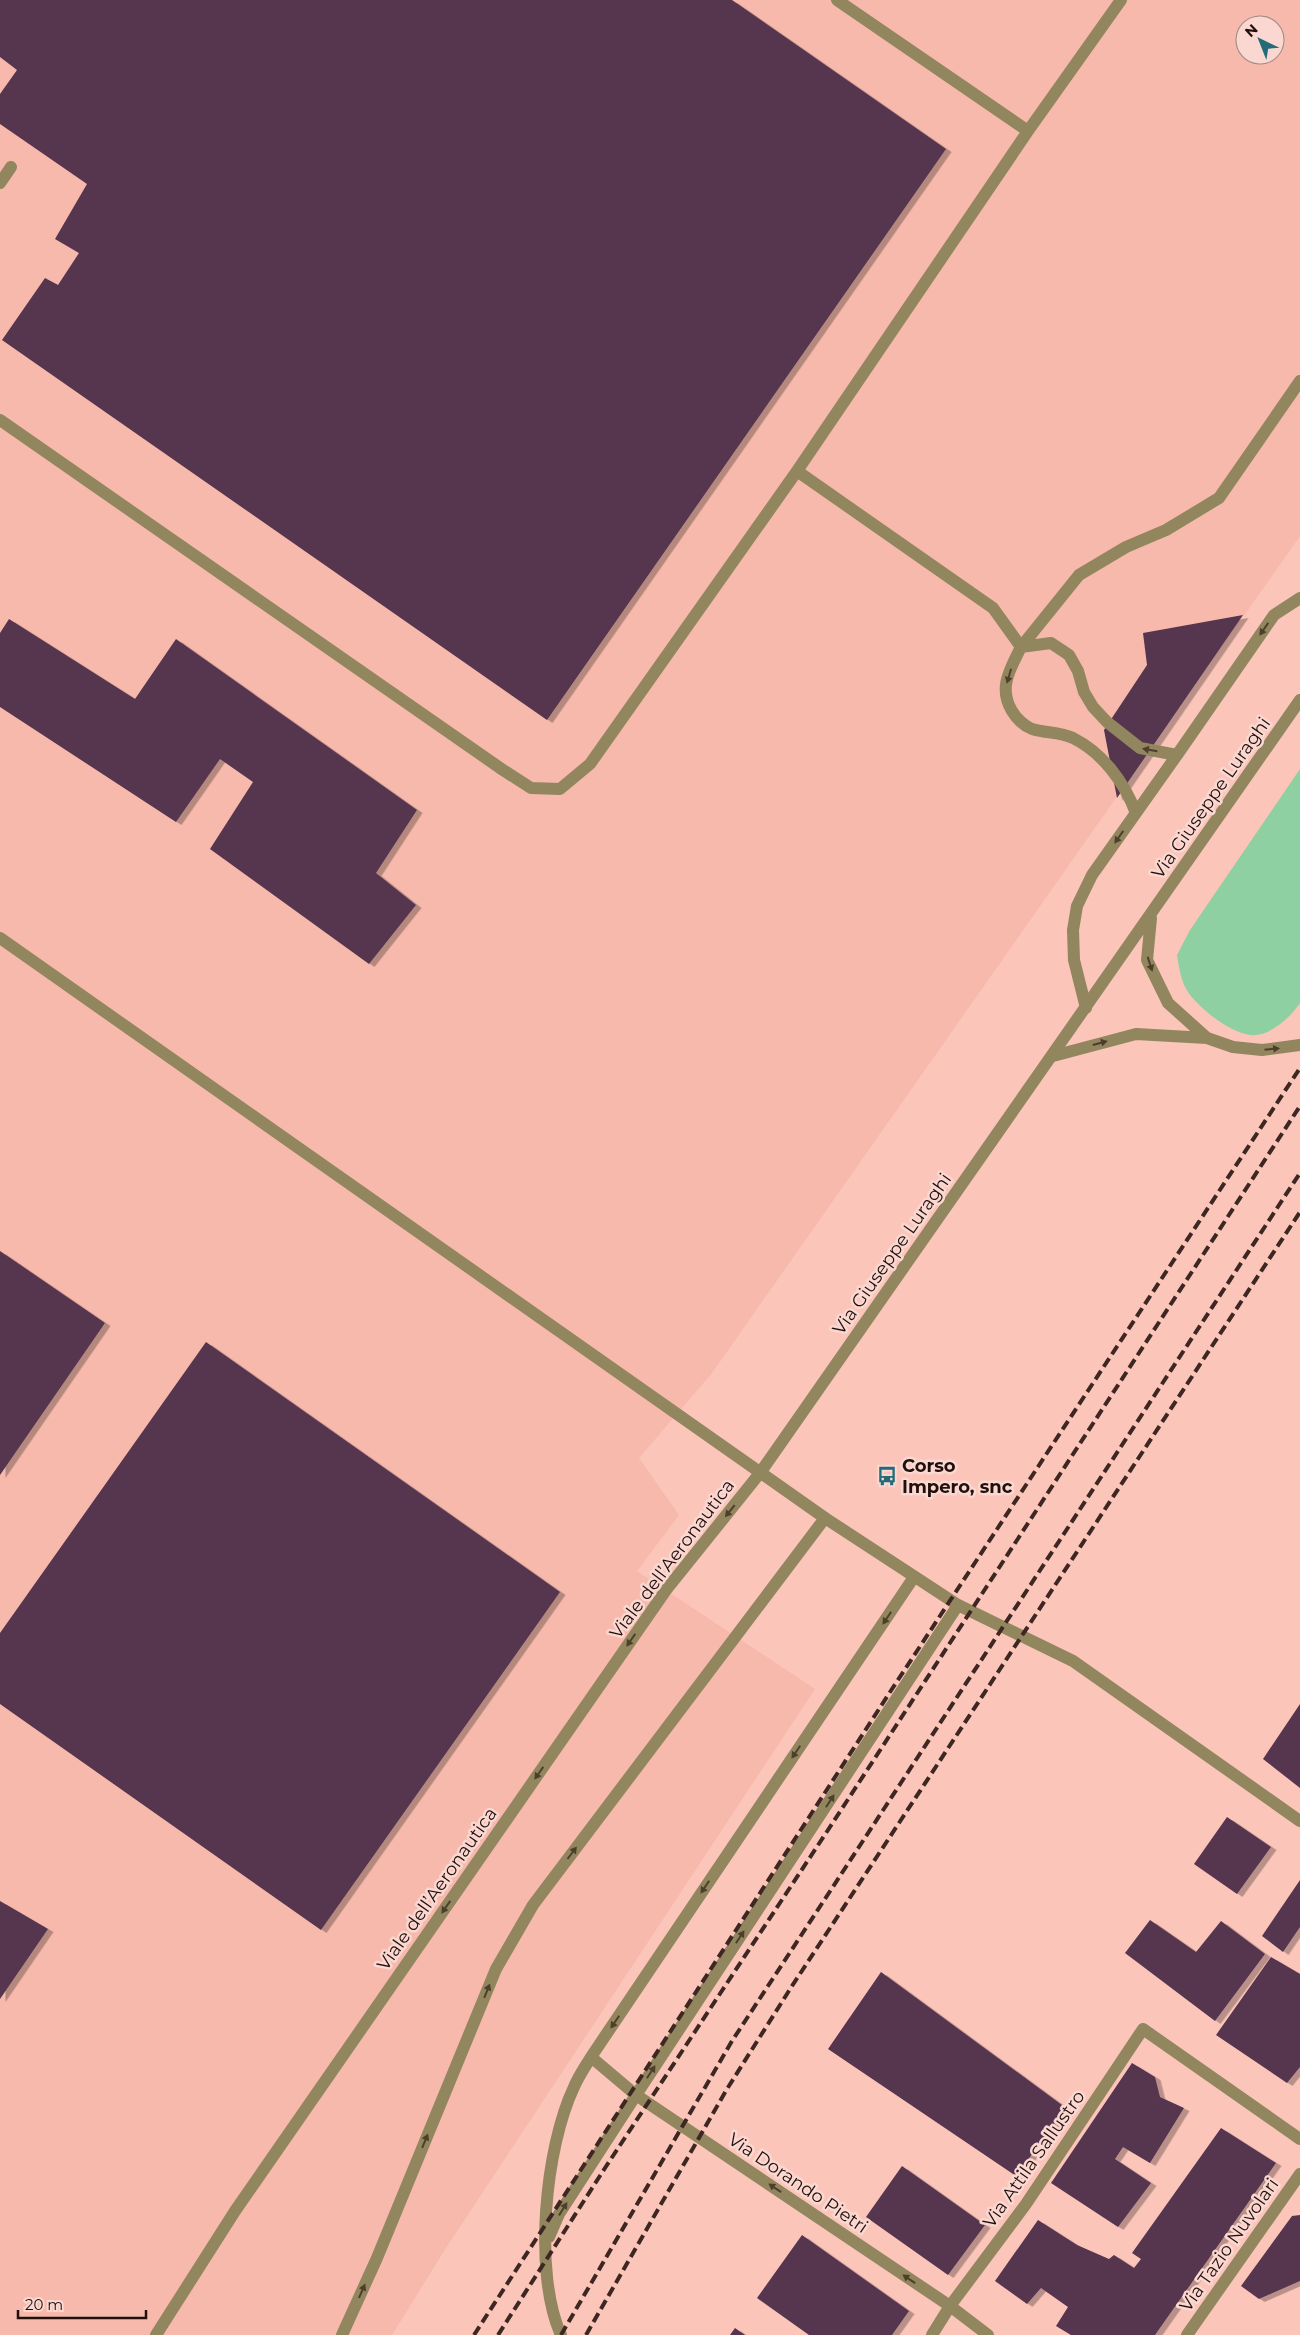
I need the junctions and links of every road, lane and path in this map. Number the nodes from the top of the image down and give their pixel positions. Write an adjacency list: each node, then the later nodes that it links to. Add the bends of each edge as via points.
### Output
1 (838, 0): 3 (street)
2 (1121, 0): 3 (street)
3 (1028, 130): 8 (street)
4 (11, 167): 5 (street)
5 (0, 182)
6 (1300, 382): 10 (street, via 1219,498 1079,576)
7 (0, 420): 8 (street, via 531,788 560,789 590,764)
8 (797, 471): 10 (street, via 993,608)
9 (1300, 598): 12 (street, one-way to 12, via 1274,615)
10 (1021, 647): 12 (street, one-way to 10, via 1140,748 1107,722 1084,692 1070,655 1050,643); 13 (street, one-way to 13, via 1007,676 1005,700 1016,718 1031,729 1073,738 1099,757 1123,784)
11 (1300, 700): 14 (street, Via Giuseppe Luraghi)
12 (1177, 755): 13 (street)
13 (1136, 813): 16 (street, one-way to 16, via 1092,875 1077,906 1072,930 1074,960)
14 (1151, 916): 16 (street, Via Giuseppe Luraghi); 17 (street, Via Giuseppe Luraghi, one-way to 17, via 1147,960 1168,1003)
15 (0, 938): 20 (street)
16 (1086, 1008): 19 (street, Via Giuseppe Luraghi)
17 (1207, 1038): 18 (street, Via Giuseppe Luraghi, one-way to 18, via 1233,1047 1262,1050); 19 (street, Via Giuseppe Luraghi, one-way to 17, via 1136,1034)
18 (1300, 1045)
19 (1053, 1056): 20 (street, Via Giuseppe Luraghi)
20 (760, 1473): 21 (street); 31 (street, Viale dell’Aeronautica, one-way to 31, via 666,1590 240,2204)
21 (825, 1518): 22 (street); 32 (street, one-way to 21, via 496,1968 513,1937 533,1905)
22 (914, 1577): 23 (street); 25 (street, one-way to 25)
23 (958, 1605): 24 (street, via 1072,1661); 26 (street, one-way to 23)
24 (1300, 1821)
25 (591, 2057): 26 (street, Via Dorando Pietri); 29 (street, via 573,2088 557,2138 549,2183)
26 (636, 2095): 29 (street, one-way to 26, via 552,2227 559,2214); 30 (street, Via Dorando Pietri, one-way to 26)
27 (1300, 2139): 30 (street, Via Attila Sallustro, via 1143,2029 1026,2204)
28 (1300, 2174): 36 (street, Via Tazio Nuvolari)
29 (546, 2254): 33 (street, via 547,2285)
30 (950, 2306): 34 (street, Via Attila Sallustro); 35 (street, Via Dorando Pietri)
31 (156, 2335)
32 (342, 2335)
33 (561, 2335)
34 (932, 2335)
35 (988, 2335)
36 (1187, 2335)

